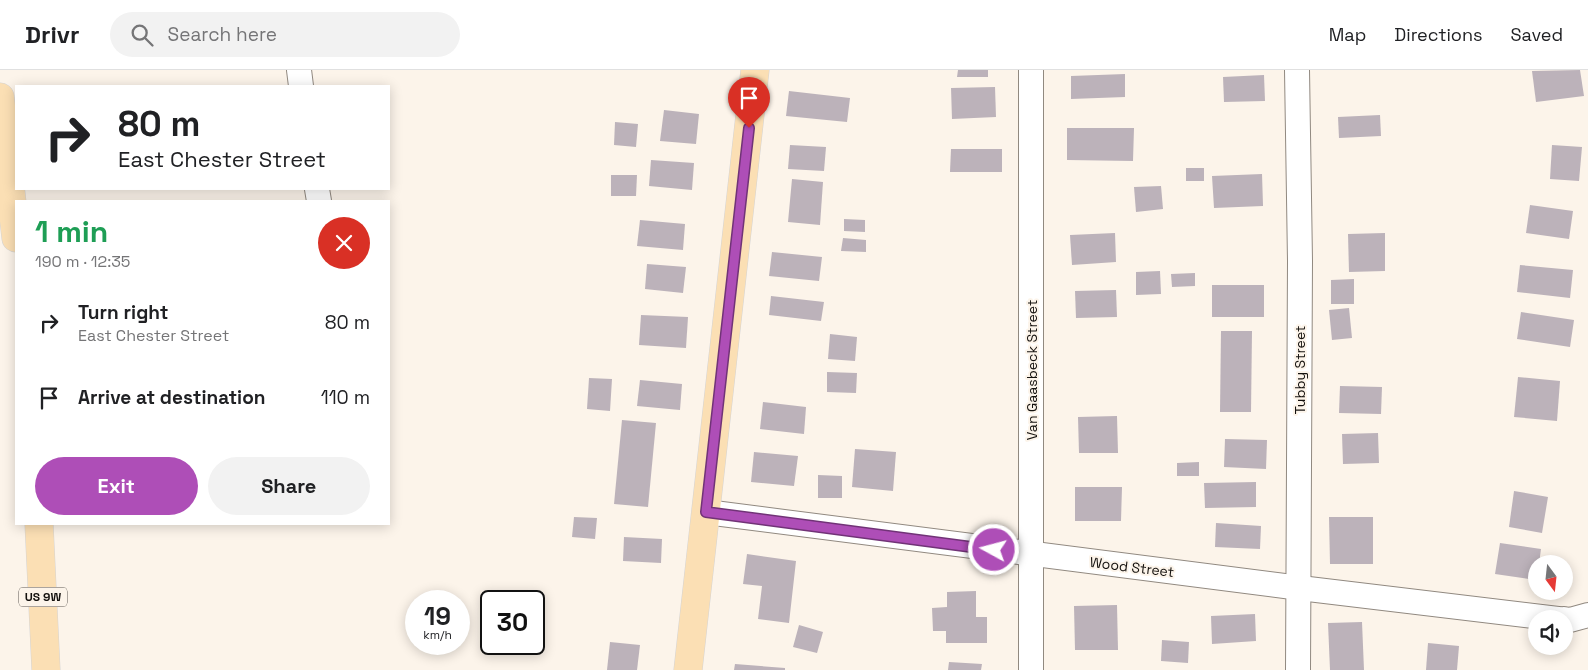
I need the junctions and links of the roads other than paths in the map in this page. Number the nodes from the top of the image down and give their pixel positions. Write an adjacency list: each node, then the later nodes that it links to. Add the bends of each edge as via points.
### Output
1 (299, 70): 5 (street)
2 (755, 70): 8 (main road)
3 (1031, 70): 10 (street, Van Gaasbeck Street)
4 (1297, 70): 11 (street, Tubby Street)
5 (301, 85)
6 (0, 95): 7 (main road)
7 (15, 229)
8 (706, 512): 10 (street, Wood Street); 16 (main road)
9 (39, 525): 15 (main road, US 9W)
10 (1032, 554): 11 (street, Wood Street); 17 (street, Van Gaasbeck Street)
11 (1300, 588): 13 (street, Wood Street); 18 (street, Tubby Street)
12 (1588, 614): 14 (street)
13 (1528, 615)
14 (1573, 619)
15 (46, 670)
16 (688, 670)
17 (1031, 670)
18 (1298, 670)

